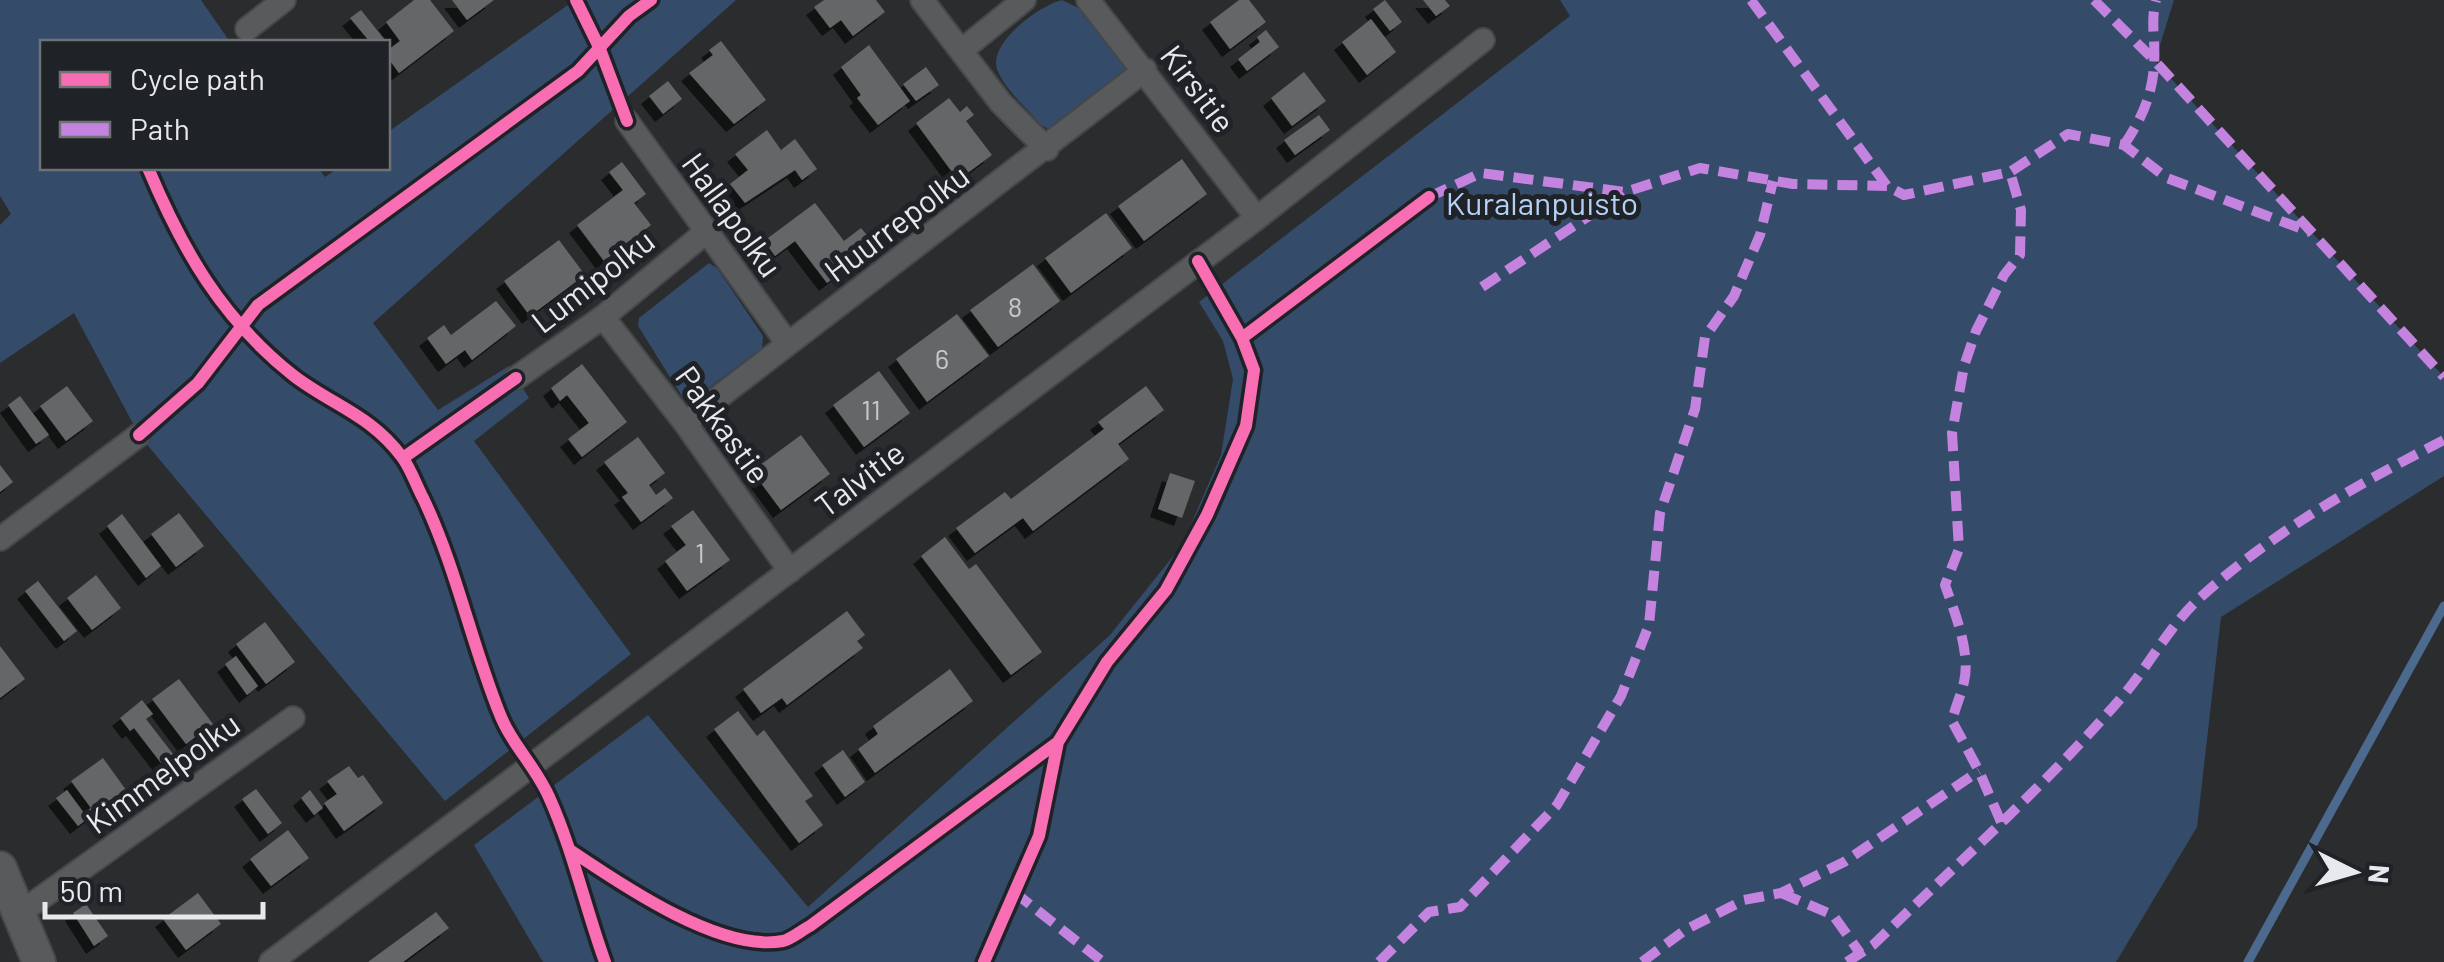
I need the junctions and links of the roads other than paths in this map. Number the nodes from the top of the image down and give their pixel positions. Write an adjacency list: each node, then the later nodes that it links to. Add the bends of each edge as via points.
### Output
1 (284, 0): 5 (street)
2 (922, 0): 7 (street)
3 (1024, 0): 7 (street)
4 (1088, 0): 8 (street, Kirsitie)
5 (247, 29)
6 (1482, 40): 11 (street, Talvitie)
7 (962, 50): 10 (street)
8 (1145, 70): 10 (street, Huurrepolku); 11 (street, Kirsitie)
9 (627, 121): 12 (street, Hallapolku)
10 (1046, 149): 14 (street, Huurrepolku)
11 (1257, 218): 19 (street, Talvitie)
12 (706, 232): 13 (street, Lumipolku); 14 (street, Hallapolku)
13 (602, 316): 15 (street, Lumipolku); 16 (street, Pakkastie)
14 (788, 344): 16 (street, Huurrepolku)
15 (516, 378)
16 (685, 423): 19 (street, Pakkastie)
17 (138, 436): 18 (street)
18 (0, 539)
19 (790, 572): 24 (street, Talvitie)
20 (293, 718): 22 (street, Kimmelpolku)
21 (0, 868): 22 (street)
22 (20, 913): 23 (street)
23 (39, 962)
24 (271, 962)

